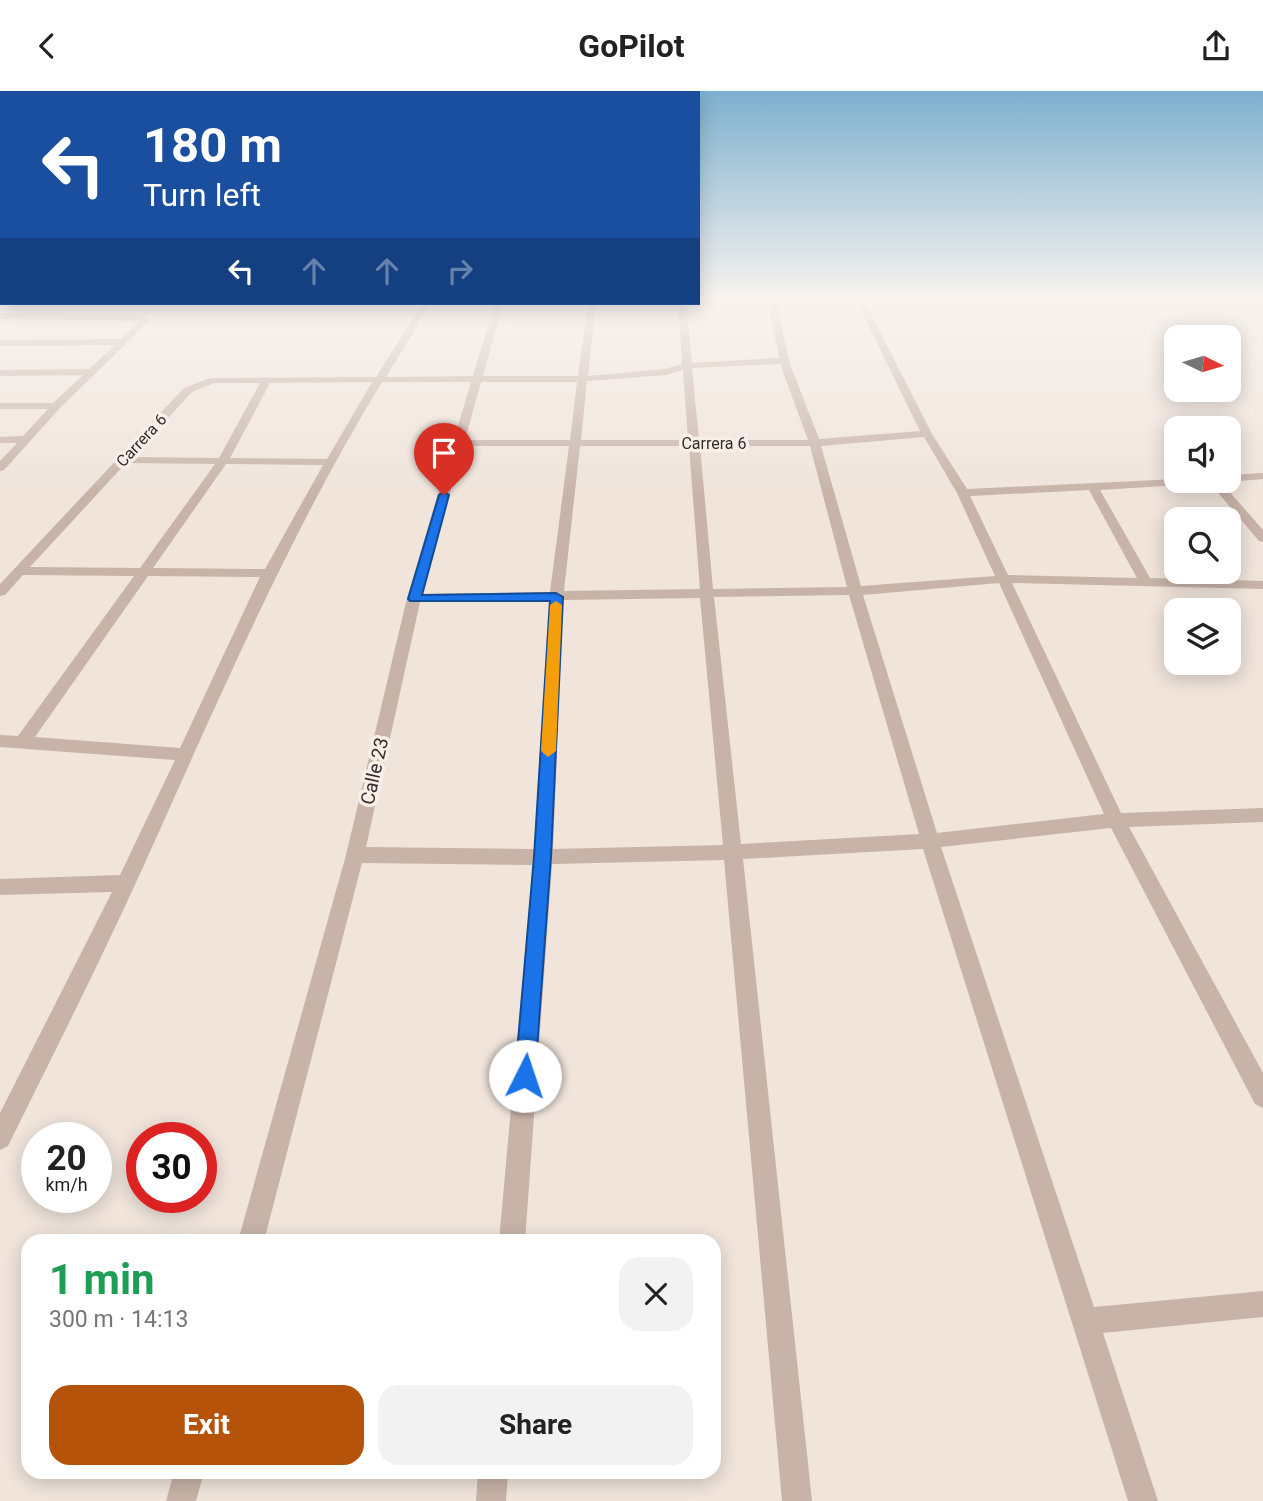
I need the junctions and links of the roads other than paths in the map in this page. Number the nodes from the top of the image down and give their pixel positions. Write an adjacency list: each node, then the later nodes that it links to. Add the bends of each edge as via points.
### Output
1 (98, 366): 9 (street)
2 (387, 366): 11 (street)
3 (480, 366): 13 (street, Calle 23)
4 (583, 366): 14 (street)
5 (685, 366): 6 (street, Carrera 6); 14 (street, Carrera 6, via 666,372); 22 (street)
6 (689, 366)
7 (787, 366): 23 (street)
8 (893, 366): 17 (street)
9 (91, 372): 10 (street); 16 (street)
10 (0, 373)
11 (380, 377): 12 (street, Carrera 6); 13 (street, Carrera 6); 26 (street)
12 (267, 379): 24 (street, Carrera 6, via 200,383); 25 (street)
13 (476, 379): 14 (street, Carrera 6); 20 (street, Calle 23)
14 (581, 379): 21 (street)
15 (0, 406): 16 (street)
16 (56, 406): 18 (street)
17 (927, 434): 23 (street, Carrera 6); 32 (street)
18 (25, 439): 19 (street); 27 (street)
19 (0, 440)
20 (459, 443): 21 (street, Carrera 6); 45 (street, Calle 23)
21 (575, 443): 22 (street, Carrera 6); 44 (street)
22 (693, 443): 23 (street, Carrera 6); 43 (street)
23 (816, 443): 41 (street)
24 (122, 460): 25 (street); 36 (street, Carrera 6)
25 (222, 461): 26 (street); 35 (street)
26 (328, 462): 37 (street)
27 (0, 468)
28 (1263, 476): 29 (street)
29 (1241, 478)
30 (1164, 483): 31 (street)
31 (1093, 487): 32 (street); 39 (street)
32 (963, 493): 38 (street)
33 (1224, 493): 34 (street)
34 (1263, 538)
35 (143, 570): 36 (street); 37 (street); 47 (street)
36 (20, 571): 42 (street, Carrera 6)
37 (269, 573): 48 (street)
38 (1004, 579): 39 (street); 41 (street); 50 (street)
39 (1145, 580): 40 (street)
40 (1263, 585)
41 (855, 591): 43 (street); 51 (street)
42 (0, 592)
43 (707, 594): 44 (street); 52 (street)
44 (556, 597): 45 (street); 54 (street)
45 (414, 599): 53 (street, Calle 23)
46 (0, 741): 47 (street)
47 (22, 743): 48 (street)
48 (184, 754): 55 (street)
49 (1263, 815): 50 (street)
50 (1116, 820): 51 (street); 57 (street)
51 (930, 841): 52 (street); 62 (street)
52 (732, 852): 54 (street); 67 (street)
53 (355, 855): 54 (street); 59 (street, Calle 23)
54 (542, 857): 60 (street)
55 (126, 883): 56 (street); 58 (street)
56 (0, 887)
57 (1263, 1096)
58 (0, 1138)
59 (253, 1234)
60 (513, 1234)
61 (1263, 1304): 62 (street)
62 (1087, 1321): 68 (street)
63 (187, 1479): 65 (street)
64 (493, 1479): 66 (street)
65 (181, 1501)
66 (491, 1501)
67 (797, 1501)
68 (1143, 1501)

